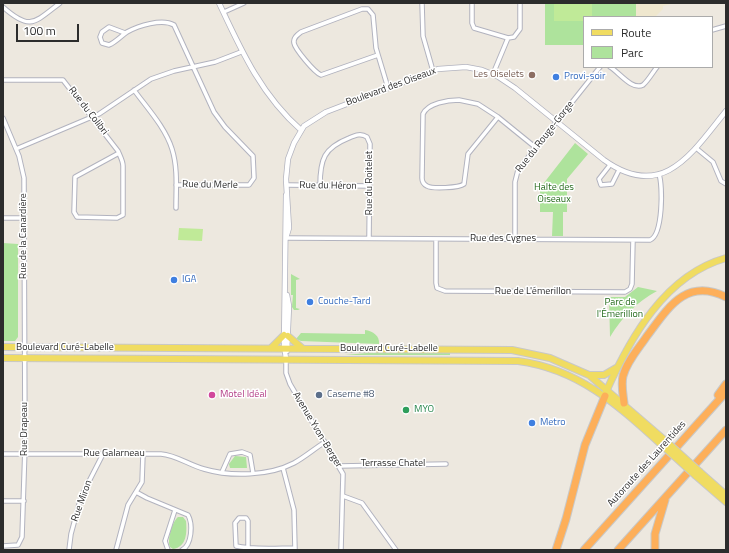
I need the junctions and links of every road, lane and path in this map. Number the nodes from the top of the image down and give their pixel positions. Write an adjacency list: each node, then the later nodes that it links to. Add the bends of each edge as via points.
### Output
1 (60, 3): 7 (street, via 32,22 19,20)
2 (219, 3): 8 (street)
3 (244, 3): 8 (street)
4 (422, 3): 19 (street, via 423,36)
5 (472, 3): 12 (street, via 474,28)
6 (520, 3): 12 (street, via 520,29 514,37)
7 (3, 7)
8 (224, 12): 13 (street)
9 (726, 26): 10 (street)
10 (713, 30)
11 (125, 34): 11 (street, via 109,27 101,33 100,38 104,44 109,45); 15 (street, via 144,26 171,23 179,33)
12 (508, 38): 20 (street)
13 (242, 52): 15 (street); 29 (street, via 263,88)
14 (378, 55): 14 (street, via 373,15 366,9 301,32 296,35 294,41 306,60 321,75); 22 (street)
15 (194, 67): 23 (street, via 163,74); 38 (street, Rue du Merle, via 214,112 252,155 254,178 245,186)
16 (599, 68): 28 (street, Rue du Rouge-Gorge)
17 (611, 68): 18 (street, via 632,84 639,86 644,84)
18 (656, 68)
19 (433, 71): 20 (street, Boulevard des Oiseaux, via 463,67); 22 (street, Boulevard des Oiseaux)
20 (493, 74): 28 (street, Boulevard des Oiseaux)
21 (3, 80): 25 (street, Rue du Colibri, via 62,79)
22 (388, 88): 29 (street, Boulevard des Oiseaux, via 326,112)
23 (134, 90): 25 (street); 38 (street, via 169,140 174,158)
24 (726, 111): 31 (street, Boulevard des Oiseaux)
25 (93, 117): 32 (street); 33 (street, Rue du Colibri)
26 (498, 117): 26 (street, via 478,104 463,100 446,102 425,110 422,116 424,184 429,187 457,187 464,184 468,154); 30 (street)
27 (3, 118): 32 (street, Rue de la Canardière)
28 (556, 121): 30 (street, Rue du Rouge-Gorge); 34 (street, Boulevard des Oiseaux)
29 (301, 130): 39 (street, Boulevard des Oiseaux, via 289,153)
30 (535, 147): 48 (street, Rue du Rouge-Gorge, via 516,175)
31 (696, 148): 36 (street, Boulevard des Oiseaux, via 681,164); 37 (street, via 713,162 721,181)
32 (16, 149): 44 (street, Rue de la Canardière, via 24,172)
33 (119, 153): 33 (street, Rue du Colibri, via 75,177 74,210 77,217 115,218 123,215 124,169)
34 (610, 165): 35 (street, Boulevard des Oiseaux); 35 (street, via 599,179 601,185 612,184)
35 (619, 170): 36 (street, Boulevard des Oiseaux, via 638,175)
36 (659, 174): 49 (street, Rue des Cygnes, via 662,200 656,235 650,240)
37 (726, 184)
38 (176, 185): 42 (street)
39 (287, 185): 40 (street, Rue du Héron); 45 (street, Boulevard des Oiseaux, via 284,216)
40 (320, 186): 41 (street, Rue du Héron); 41 (street, Rue du Roitelet, via 321,164 329,149 362,134 370,142)
41 (370, 186): 46 (street, Rue du Roitelet)
42 (176, 208)
43 (3, 218): 44 (street)
44 (24, 218): 54 (street, Rue de la Canardière)
45 (286, 238): 46 (street, Rue des Cygnes); 52 (street, Boulevard des Oiseaux, via 286,287 289,306)
46 (369, 238): 47 (street, Rue des Cygnes)
47 (436, 239): 48 (street, Rue des Cygnes); 49 (street, Rue de L'émerillon, via 437,287 442,291 625,292 632,284)
48 (514, 239): 49 (street, Rue des Cygnes)
49 (633, 240)
50 (726, 258): 61 (main road, via 699,269 673,288 635,335)
51 (726, 296): 66 (highway, via 710,291 694,292 670,304 626,368 622,385)
52 (286, 335): 55 (main road); 56 (street, Boulevard des Oiseaux); 57 (main road)
53 (3, 347): 54 (main road, Boulevard Curé-Labelle)
54 (24, 348): 55 (main road, Boulevard Curé-Labelle); 59 (street, Rue de la Canardière)
55 (271, 348): 56 (main road, Boulevard Curé-Labelle)
56 (286, 348): 57 (main road, Boulevard Curé-Labelle); 60 (street, Boulevard des Oiseaux)
57 (302, 348): 62 (main road, Boulevard Curé-Labelle, via 512,350 550,358)
58 (3, 358): 59 (main road, Boulevard Curé-Labelle)
59 (25, 358): 60 (main road, Boulevard Curé-Labelle); 72 (street, Rue Drapeau)
60 (286, 359): 64 (main road, Boulevard Curé-Labelle, via 518,361 541,365); 69 (street, Avenue Yvon-Berger, via 286,373 290,384)
61 (616, 368): 62 (main road, via 604,375); 64 (main road)
62 (589, 375): 64 (main road, Boulevard Curé-Labelle)
63 (726, 384): 67 (highway)
64 (606, 392): 66 (main road, Boulevard Curé-Labelle); 70 (main road, Boulevard Curé-Labelle); 98 (highway, via 585,445)
65 (726, 392): 67 (highway, Autoroute des Laurentides)
66 (624, 403): 70 (main road, Boulevard Curé-Labelle)
67 (700, 420): 99 (highway, Autoroute des Laurentides)
68 (726, 430): 84 (highway)
69 (325, 442): 76 (street, Avenue Yvon-Berger); 77 (street, Rue Galarneau)
70 (666, 445): 80 (main road, Boulevard Curé-Labelle, bridge)
71 (3, 454): 72 (street, Rue Galarneau)
72 (25, 454): 73 (street, Rue Galarneau); 85 (street, Rue Drapeau)
73 (103, 454): 74 (street, Rue Galarneau); 92 (street, Rue Miron, via 82,497)
74 (143, 454): 78 (street, Rue Galarneau, via 172,456 198,467); 81 (street, via 143,479)
75 (446, 464): 76 (street, Terrasse Chatel)
76 (339, 466): 83 (street, Avenue Yvon-Berger, via 344,476)
77 (283, 468): 79 (street, Rue Galarneau); 91 (street, via 294,510)
78 (222, 472): 79 (street, Rue Galarneau); 79 (street, via 230,454 242,452 250,455)
79 (253, 473)
80 (698, 474): 82 (main road, Boulevard Curé-Labelle); 87 (main road, Boulevard Curé-Labelle)
81 (136, 492): 88 (street); 93 (street, via 128,505)
82 (726, 495)
83 (343, 496): 96 (street, Avenue Yvon-Berger); 97 (street, via 362,503)
84 (665, 497): 100 (highway); 101 (highway, via 655,534)
85 (24, 500): 86 (street); 89 (street, Rue Drapeau, via 20,543 17,546)
86 (3, 501)
87 (726, 502)
88 (175, 510): 94 (street, via 165,541); 95 (street, via 187,514 190,519 189,544)
89 (3, 546)
90 (248, 547): 90 (street, via 248,521 246,518 239,518 235,523 235,545); 91 (street)
91 (295, 549)
92 (69, 550)
93 (116, 550)
94 (168, 550)
95 (182, 550)
96 (341, 550)
97 (396, 550)
98 (556, 550)
99 (584, 550)
100 (618, 550)
101 (655, 550)

